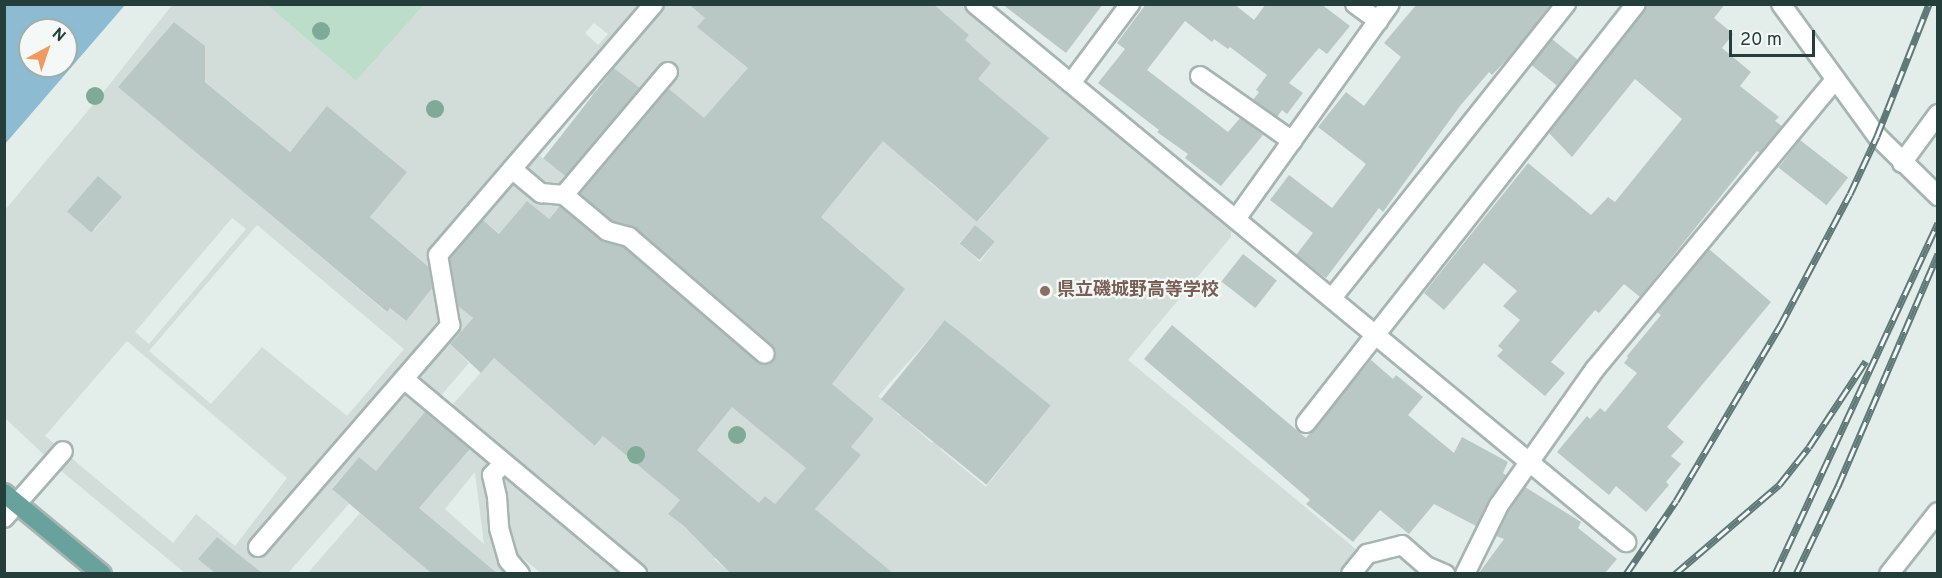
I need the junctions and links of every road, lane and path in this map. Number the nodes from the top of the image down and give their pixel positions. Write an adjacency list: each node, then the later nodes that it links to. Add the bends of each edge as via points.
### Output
1 (654, 4): 17 (street)
2 (975, 4): 13 (street)
3 (1130, 4): 13 (street)
4 (1355, 4): 9 (street)
5 (1390, 4): 9 (street)
6 (1566, 4): 21 (street)
7 (1636, 4): 22 (street)
8 (1781, 4): 12 (street)
9 (1378, 21): 15 (street)
10 (668, 72): 18 (street)
11 (1200, 76): 15 (street)
12 (1835, 80): 16 (street); 27 (street, via 1595,369)
13 (1071, 83): 20 (street)
14 (1938, 114): 16 (street)
15 (1292, 141): 20 (street)
16 (1902, 163): 19 (street)
17 (512, 169): 18 (street, via 541,193); 24 (street, via 438,255 450,325)
18 (564, 195): 23 (street, via 607,231 629,237)
19 (1938, 196)
20 (1236, 219): 21 (street)
21 (1332, 298): 22 (street)
22 (1374, 334): 25 (street); 27 (street)
23 (765, 354)
24 (404, 379): 28 (street); 33 (street)
25 (1306, 423)
26 (63, 451): 29 (street)
27 (1528, 460): 32 (street); 39 (street, via 1499,505)
28 (504, 463): 35 (street, via 492,475 499,528 508,560); 36 (street)
29 (10, 498): 31 (street); 34 (main road)
30 (1938, 512): 40 (street)
31 (4, 518)
32 (1626, 542)
33 (258, 547)
34 (102, 573)
35 (520, 573)
36 (637, 573)
37 (1351, 573): 38 (street, via 1367,554 1402,545 1426,566)
38 (1445, 573)
39 (1465, 573)
40 (1889, 573)

